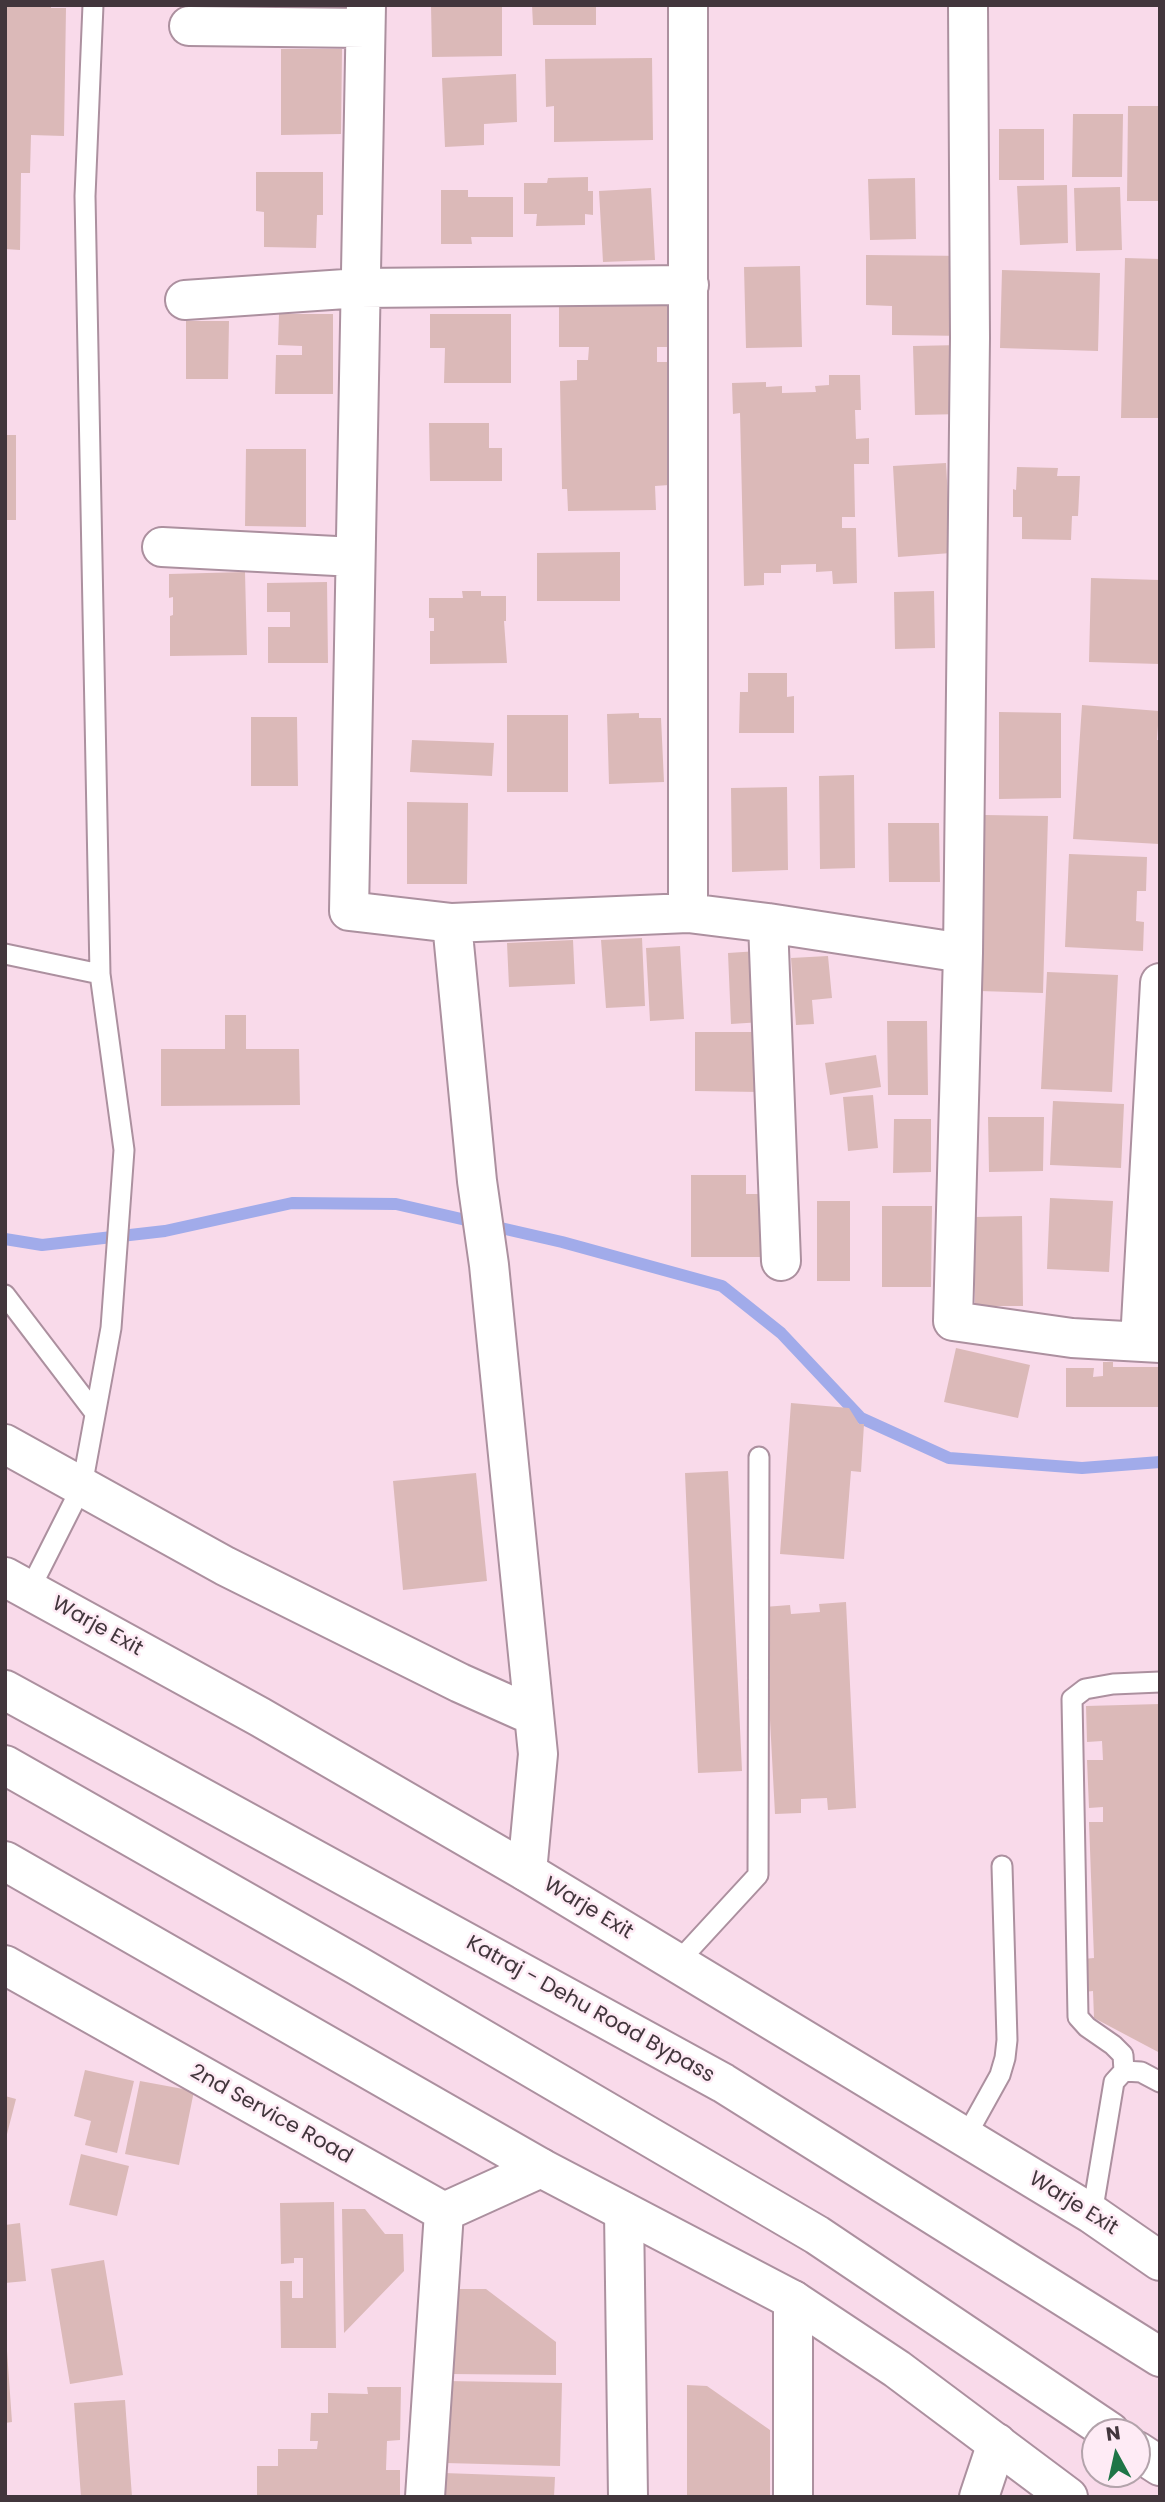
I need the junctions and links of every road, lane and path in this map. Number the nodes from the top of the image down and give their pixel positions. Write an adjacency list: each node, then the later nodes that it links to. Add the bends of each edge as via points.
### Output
1 (93, 5): 16 (lane, via 85,197)
2 (688, 5): 6 (main road)
3 (968, 5): 15 (main road, via 970,338)
4 (365, 17): 5 (main road); 7 (main road)
5 (189, 26)
6 (689, 285): 7 (main road); 11 (main road)
7 (360, 288): 8 (main road); 10 (main road)
8 (185, 300)
9 (162, 547): 10 (main road)
10 (355, 557): 12 (main road, via 349,911)
11 (688, 913): 12 (main road); 13 (main road)
12 (452, 923): 28 (main road)
13 (768, 923): 15 (main road); 18 (main road)
14 (5, 954): 16 (lane)
15 (963, 954): 20 (main road, via 953,1321 1072,1339)
16 (100, 974): 21 (lane, via 124,1150 111,1328)
17 (1160, 983): 20 (main road)
18 (781, 1261)
19 (5, 1295): 21 (lane)
20 (1150, 1342)
21 (95, 1413): 24 (lane)
22 (5, 1444): 24 (main road)
23 (759, 1457): 33 (lane, via 758,1875)
24 (82, 1486): 25 (lane); 28 (main road, via 225,1566)
25 (17, 1584): 32 (main road, Warje Exit, via 260,1717)
26 (1160, 1682): 35 (lane, via 1085,1689 1072,1699 1078,2017 1123,2055)
27 (5, 1690): 44 (main road, Katraj - Dehu Road Bypass, via 723,2083)
28 (534, 1716): 32 (main road, via 538,1755)
29 (5, 1765): 45 (main road, via 817,2235)
30 (5, 1861): 38 (main road)
31 (1002, 1866): 37 (lane, via 1005,2059)
32 (527, 1872): 33 (main road, Warje Exit)
33 (677, 1963): 37 (main road, Warje Exit)
34 (5, 1965): 39 (main road, 2nd Service Road)
35 (1124, 2070): 36 (lane, via 1141,2071); 41 (lane, via 1115,2082)
36 (1160, 2082)
37 (965, 2137): 41 (main road, Warje Exit)
38 (541, 2168): 39 (main road); 40 (main road)
39 (444, 2212): 47 (main road)
40 (624, 2212): 43 (main road); 48 (main road)
41 (1092, 2214): 42 (main road, Warje Exit)
42 (1160, 2260)
43 (793, 2300): 46 (main road, via 897,2368); 49 (main road)
44 (1160, 2357)
45 (1089, 2418)
46 (997, 2443): 50 (main road); 51 (main road)
47 (425, 2497)
48 (628, 2497)
49 (793, 2497)
50 (979, 2497)
51 (1068, 2497)

